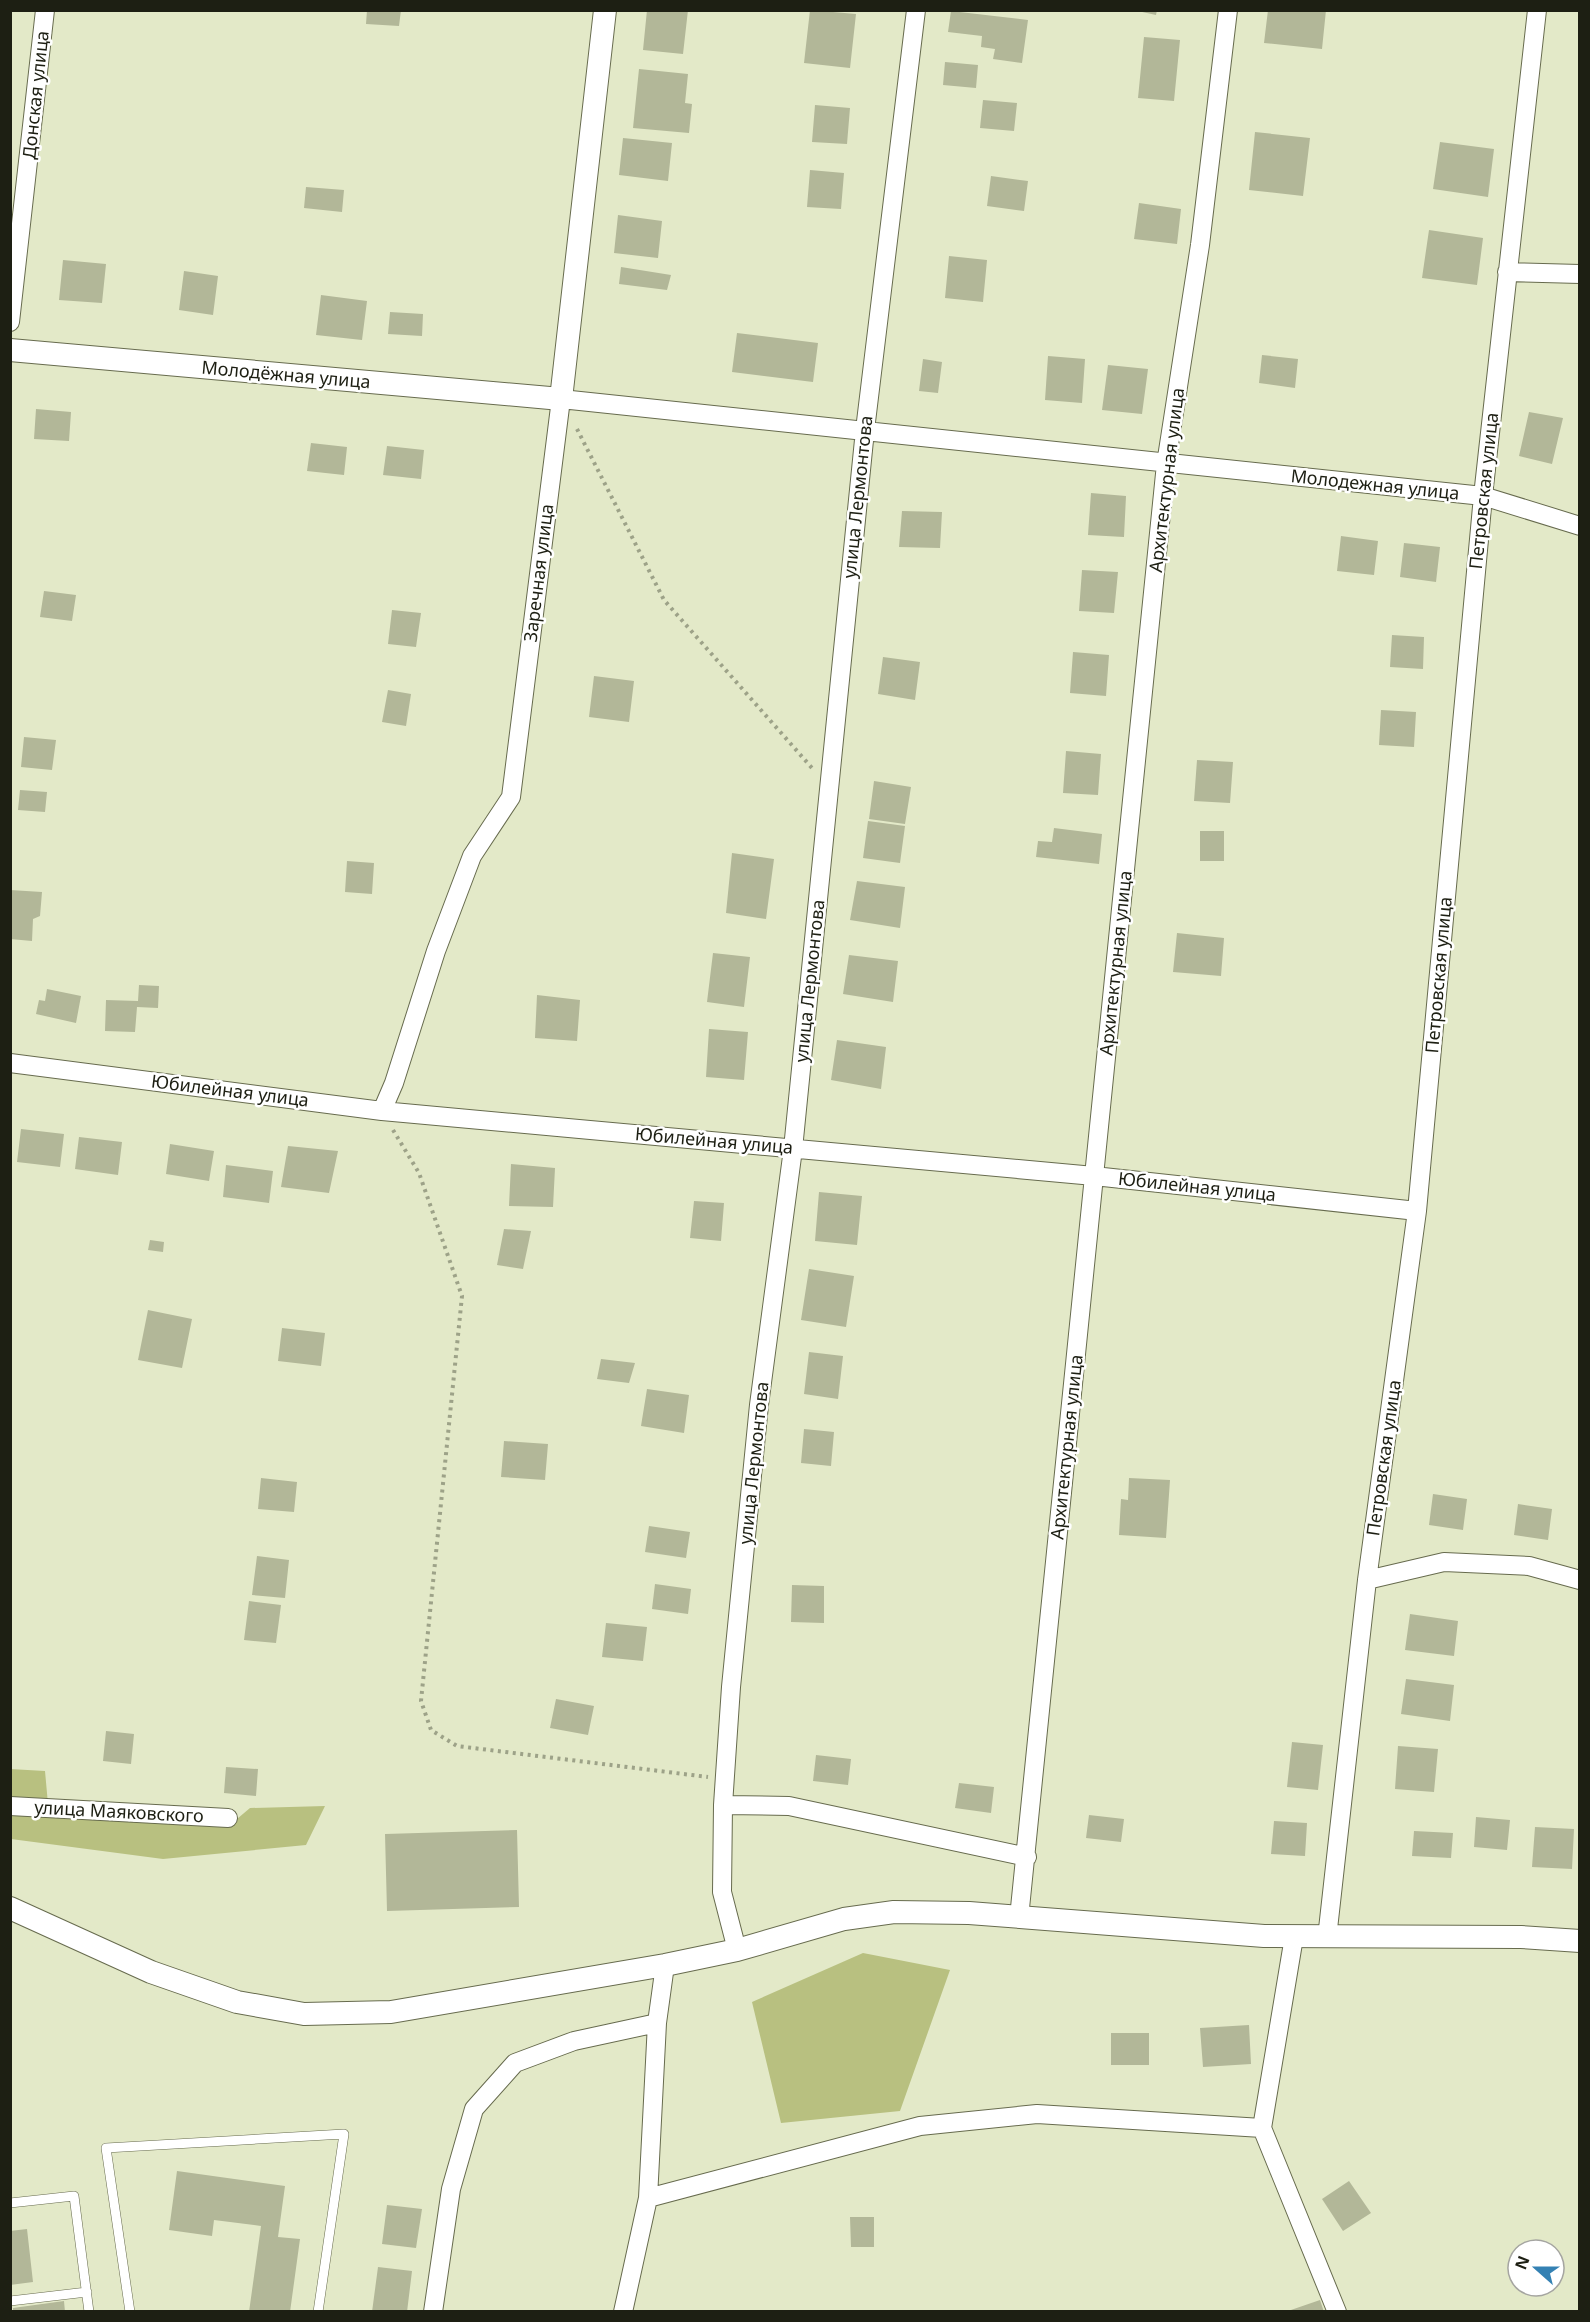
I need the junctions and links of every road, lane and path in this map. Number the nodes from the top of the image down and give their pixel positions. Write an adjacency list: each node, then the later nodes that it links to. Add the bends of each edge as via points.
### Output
1 (45, 10): 8 (street, Донская улица)
2 (605, 10): 10 (street, Заречная улица)
3 (916, 10): 11 (street, улица Лермонтова)
4 (1228, 10): 12 (street, Архитектурная улица, via 1200,245)
5 (1537, 10): 6 (street, Петровская улица)
6 (1507, 272): 7 (street); 13 (street, Петровская улица)
7 (1580, 274)
8 (10, 322)
9 (10, 350): 10 (street, Молодёжная улица)
10 (561, 399): 11 (street, Молодежная улица); 15 (path, via 664,600); 17 (street, Заречная улица, via 511,797 472,856 435,951)
11 (865, 430): 12 (street, Молодежная улица); 15 (street, улица Лермонтова)
12 (1166, 464): 13 (street, Молодежная улица); 19 (street, Архитектурная улица)
13 (1483, 496): 14 (street, Молодежная улица); 20 (street, Петровская улица)
14 (1580, 526)
15 (829, 787): 18 (street, улица Лермонтова)
16 (10, 1063): 17 (street, Юбилейная улица)
17 (382, 1111): 18 (street, Юбилейная улица); 23 (path, via 418,1173 462,1296 421,1701 431,1730 457,1746)
18 (793, 1149): 19 (street, Юбилейная улица); 23 (street, улица Лермонтова, via 759,1405)
19 (1094, 1176): 20 (street, Юбилейная улица); 27 (street, Архитектурная улица)
20 (1418, 1211): 21 (street, Петровская улица)
21 (1367, 1580): 22 (street, via 1444,1562 1529,1566); 31 (street, Петровская улица)
22 (1580, 1580)
23 (725, 1779): 24 (street, улица Лермонтова)
24 (723, 1805): 27 (street, via 789,1806); 33 (street, улица Лермонтова, via 722,1892)
25 (10, 1806): 26 (street, улица Маяковского)
26 (228, 1818)
27 (1027, 1857): 29 (street, Архитектурная улица)
28 (10, 1908): 34 (street, via 151,1972 237,2002 304,2014 391,2012)
29 (1019, 1918): 30 (street); 33 (street, via 894,1912 844,1919)
30 (1294, 1937): 31 (street); 36 (street)
31 (1326, 1938): 32 (street, via 1521,1937)
32 (1580, 1941)
33 (736, 1950): 34 (street)
34 (664, 1965): 35 (street)
35 (657, 2024): 37 (street); 44 (street, via 574,2041 515,2063 474,2109 451,2189)
36 (1262, 2128): 37 (street, via 1037,2114 920,2126); 46 (street)
37 (648, 2198): 45 (street)
38 (10, 2203): 39 (lane, via 74,2196)
39 (87, 2292): 40 (lane); 41 (lane)
40 (10, 2301)
41 (89, 2312)
42 (130, 2312): 43 (lane, via 106,2148 344,2134)
43 (318, 2312)
44 (433, 2312)
45 (623, 2312)
46 (1336, 2312)

